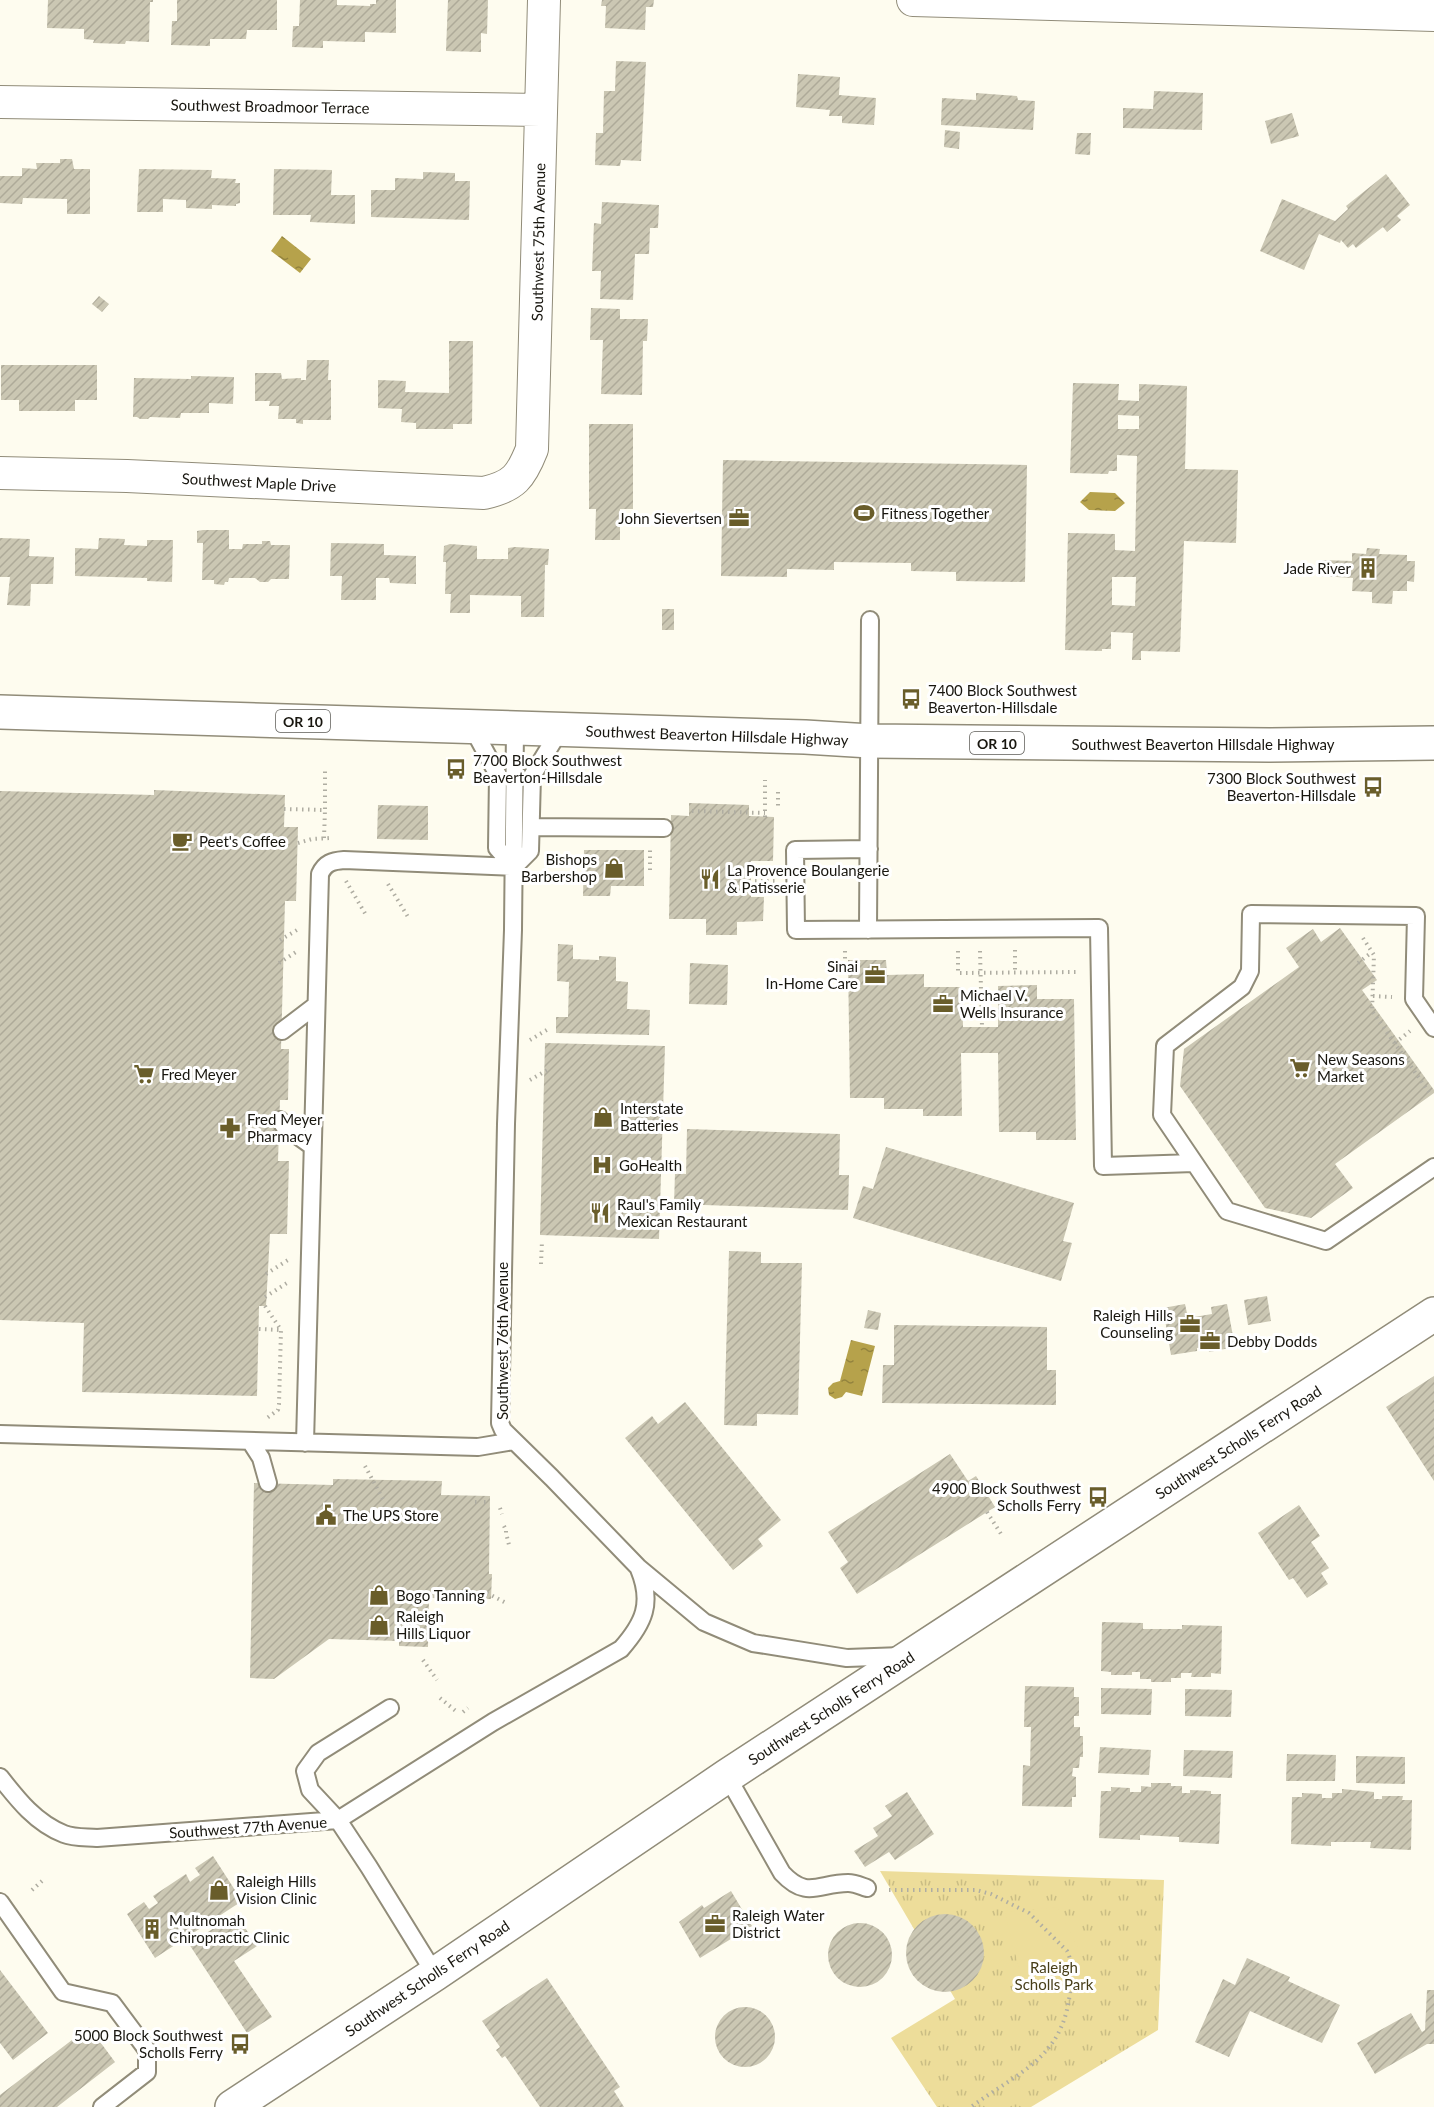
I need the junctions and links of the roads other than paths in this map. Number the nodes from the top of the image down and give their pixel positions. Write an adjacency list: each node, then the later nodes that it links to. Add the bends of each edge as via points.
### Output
1 (544, 0): 6 (street, Southwest 75th Avenue)
2 (913, 0): 3 (street)
3 (1263, 5): 4 (street)
4 (1434, 15)
5 (0, 102): 6 (street, Southwest Broadmoor Terrace)
6 (540, 110): 8 (street, Southwest 75th Avenue, via 532,448)
7 (0, 473): 8 (street, Southwest Maple Drive, via 484,493)
8 (514, 480)
9 (870, 620): 14 (lane)
10 (0, 712): 11 (main road, Southwest Beaverton Hillsdale Highway / OR 10)
11 (472, 727): 12 (main road, Southwest Beaverton Hillsdale Highway / OR 10); 19 (lane, via 498,775 497,848)
12 (515, 728): 13 (main road, Southwest Beaverton Hillsdale Highway / OR 10); 19 (lane, Southwest 76th Avenue)
13 (560, 730): 14 (main road, Southwest Beaverton Hillsdale Highway / OR 10); 16 (lane, via 532,776)
14 (870, 741): 15 (main road, Southwest Beaverton Hillsdale Highway / OR 10); 18 (lane)
15 (1434, 743)
16 (531, 827): 17 (lane); 19 (lane, via 530,850)
17 (664, 828)
18 (869, 849): 20 (lane); 20 (lane, via 795,850 796,930)
19 (514, 867): 21 (lane, via 374,861 335,861 323,867); 31 (lane, Southwest 76th Avenue, via 500,1412 503,1431)
20 (868, 930): 26 (lane, via 1099,928 1102,1166)
21 (315, 1006): 23 (lane); 25 (lane)
22 (1434, 1028): 26 (lane, via 1414,999 1416,916 1251,914 1250,971 1242,987 1165,1046 1162,1115)
23 (282, 1031)
24 (280, 1120): 25 (lane)
25 (312, 1146): 32 (lane)
26 (1194, 1163): 27 (lane, via 1227,1211 1326,1241)
27 (1434, 1167)
28 (1434, 1314): 35 (main road, Southwest Scholls Ferry Road)
29 (0, 1434): 30 (lane)
30 (250, 1441): 32 (lane); 33 (lane, via 261,1458)
31 (514, 1441): 32 (lane, via 478,1447); 34 (lane, Southwest 76th Avenue)
32 (304, 1443)
33 (268, 1483)
34 (639, 1568): 35 (lane, Southwest 76th Avenue, via 704,1622 753,1643 847,1658); 39 (lane, via 647,1598 634,1633 621,1648 493,1722)
35 (912, 1655): 37 (main road, Southwest Scholls Ferry Road)
36 (390, 1708): 39 (lane, via 318,1753 305,1771 310,1790)
37 (727, 1776): 40 (lane, via 788,1880 803,1889 847,1883); 42 (main road, Southwest Scholls Ferry Road)
38 (0, 1777): 39 (lane, Southwest 77th Avenue, via 38,1820 65,1835 97,1838)
39 (338, 1820): 42 (lane, Southwest 77th Avenue)
40 (867, 1888)
41 (0, 1902): 43 (lane, via 63,1992 112,2003 147,2050 147,2072)
42 (435, 1974): 44 (main road, Southwest Scholls Ferry Road)
43 (102, 2107)
44 (232, 2107)

